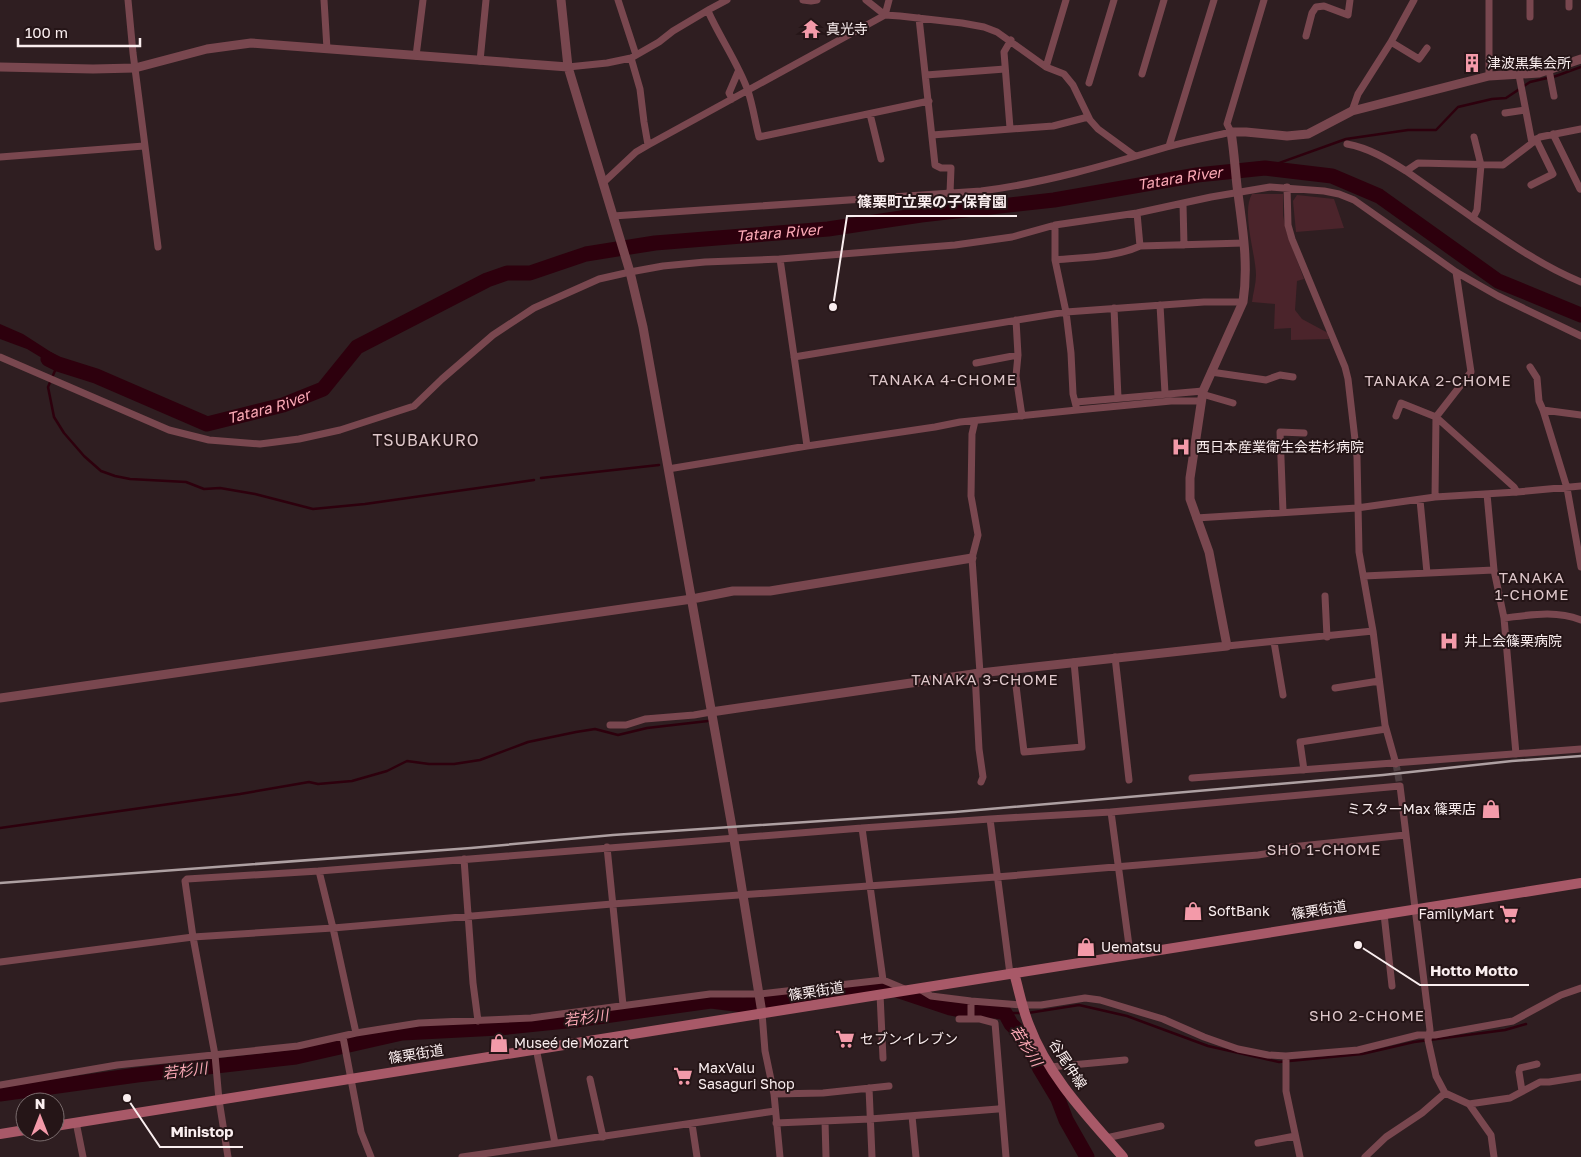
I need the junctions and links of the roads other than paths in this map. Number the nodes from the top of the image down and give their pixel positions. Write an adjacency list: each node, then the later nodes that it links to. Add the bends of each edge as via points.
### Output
1 (128, 0): 38 (street)
2 (324, 0): 30 (street)
3 (423, 0): 31 (street)
4 (486, 0): 34 (street)
5 (561, 0): 35 (street)
6 (618, 0): 32 (street)
7 (705, 0): 22 (street)
8 (727, 0): 22 (street)
9 (803, 0): 10 (street)
10 (817, 0)
11 (866, 0): 23 (street)
12 (889, 0): 23 (street)
13 (1066, 0): 36 (street)
14 (1114, 0): 46 (street)
15 (1164, 0): 42 (street)
16 (1214, 0): 66 (street)
17 (1264, 0): 60 (street, via 1227,124)
18 (1350, 0): 26 (street, via 1348,14 1324,6 1316,7)
19 (1414, 0): 28 (street)
20 (1489, 0): 45 (street)
21 (1530, 0): 24 (street)
22 (709, 10): 32 (street); 41 (street)
23 (885, 15): 25 (street); 47 (street)
24 (1530, 17)
25 (919, 18): 27 (street, via 984,27); 43 (street)
26 (1306, 36)
27 (1010, 40): 36 (street); 39 (street, via 1004,52)
28 (1391, 42): 29 (street, via 1419,59); 52 (street, via 1358,94)
29 (1427, 48)
30 (327, 49): 31 (street); 38 (street, via 250,43)
31 (416, 56): 34 (street)
32 (634, 56): 35 (street); 63 (street)
33 (1581, 59): 40 (street)
34 (480, 61): 35 (street)
35 (568, 67): 72 (street)
36 (1046, 67): 55 (street, via 1064,74)
37 (1, 68): 38 (street)
38 (135, 68): 65 (street)
39 (1005, 69): 43 (street); 56 (street)
40 (1550, 70): 44 (street); 48 (street)
41 (738, 72): 47 (street); 49 (street, via 729,93)
42 (1142, 74)
43 (926, 75): 50 (street)
44 (1518, 75): 45 (street); 51 (street)
45 (1489, 76): 52 (street)
46 (1089, 82)
47 (748, 91): 49 (street); 54 (street, via 758,137)
48 (1554, 96)
49 (732, 99): 63 (street)
50 (929, 101): 54 (street); 59 (street)
51 (1525, 110): 53 (street); 62 (street)
52 (1352, 111): 60 (street, via 1308,134 1246,132)
53 (1505, 113)
54 (870, 114): 69 (street)
55 (1088, 117): 56 (street, via 1053,126); 67 (street, via 1098,129)
56 (1010, 128): 59 (street)
57 (1581, 129): 58 (street)
58 (1553, 134): 62 (street); 75 (street)
59 (932, 135): 77 (street, via 935,165 951,168)
60 (1231, 136): 66 (street); 76 (street)
61 (1474, 137): 70 (street)
62 (1534, 141): 70 (street, via 1502,165); 73 (street, via 1553,174)
63 (648, 144): 72 (street)
64 (1347, 144): 71 (street, via 1380,155)
65 (144, 146): 68 (street); 86 (street)
66 (1169, 146): 67 (street)
67 (1135, 156): 77 (street, via 1020,186)
68 (0, 157)
69 (881, 159)
70 (1481, 165): 71 (street, via 1418,164); 81 (street, via 1477,210)
71 (1406, 171): 81 (street)
72 (604, 182): 80 (street)
73 (1531, 185)
74 (1287, 187): 76 (street); 90 (street, via 1324,190 1354,200); 126 (street, via 1288,225 1292,239 1348,379 1357,457)
75 (1580, 189)
76 (1238, 190): 78 (street); 83 (street)
77 (950, 193): 80 (street)
78 (1183, 204): 79 (street); 84 (street)
79 (1137, 213): 82 (street); 85 (street)
80 (614, 218): 89 (street)
81 (1473, 218): 91 (street, via 1516,248)
82 (1055, 225): 87 (street, via 955,245); 88 (street)
83 (1244, 242): 84 (street); 92 (street)
84 (1184, 245): 85 (street)
85 (1140, 246): 88 (street, via 1114,254)
86 (158, 248)
87 (780, 259): 89 (street); 100 (street)
88 (1055, 260): 95 (street)
89 (629, 269): 99 (street, via 534,308 493,335 414,406 340,430 299,439 260,444 209,440 169,430); 119 (street, via 643,327)
90 (1456, 272): 97 (street); 115 (street, via 1471,372)
91 (1581, 282)
92 (1243, 302): 93 (street); 103 (street)
93 (1160, 305): 94 (street); 105 (street)
94 (1114, 308): 95 (street); 107 (street)
95 (1066, 312): 96 (street); 108 (street)
96 (1016, 320): 98 (street); 100 (street)
97 (1581, 336)
98 (1018, 355): 101 (street); 113 (street, via 1016,376)
99 (0, 357)
100 (794, 357): 118 (street)
101 (976, 363)
102 (1530, 367): 111 (street, via 1537,378)
103 (1211, 372): 104 (street, via 1266,380 1280,375); 106 (street)
104 (1293, 377)
105 (1165, 393): 106 (street); 107 (street)
106 (1202, 395): 109 (street); 110 (street); 128 (street, via 1190,478 1190,499)
107 (1118, 398): 108 (street)
108 (1076, 402): 110 (street)
109 (1233, 403)
110 (1077, 410): 113 (street)
111 (1543, 410): 112 (street); 121 (street)
112 (1581, 415)
113 (1022, 416): 116 (street)
114 (1396, 416): 115 (street, via 1401,403)
115 (1436, 417): 122 (street); 124 (street)
116 (975, 421): 118 (street); 129 (street, via 970,496 978,535)
117 (1304, 433): 127 (street, via 1280,432)
118 (806, 446): 119 (street)
119 (668, 470): 135 (street)
120 (1581, 486): 121 (street)
121 (1567, 488): 122 (street); 130 (street)
122 (1517, 492): 123 (street)
123 (1487, 494): 124 (street); 131 (street)
124 (1435, 497): 125 (street)
125 (1420, 500): 126 (street); 132 (street)
126 (1357, 508): 127 (street); 133 (street, via 1359,552)
127 (1283, 512): 128 (street)
128 (1196, 518): 141 (street, via 1208,552)
129 (972, 558): 135 (street, via 770,591 733,591); 145 (street)
130 (1581, 567)
131 (1494, 570): 132 (street); 136 (street)
132 (1427, 573): 133 (street)
133 (1364, 576): 138 (street)
134 (1325, 596): 139 (street)
135 (692, 599): 149 (street); 150 (street)
136 (1504, 618): 137 (street, via 1558,614); 154 (street)
137 (1581, 620)
138 (1373, 631): 139 (street); 146 (street)
139 (1327, 637): 140 (street)
140 (1274, 642): 141 (street); 148 (street)
141 (1227, 646): 142 (street)
142 (1115, 657): 143 (street); 158 (street)
143 (1074, 662): 144 (street); 144 (street, via 1082,747 1024,752)
144 (1014, 669): 145 (street)
145 (978, 673): 150 (street); 159 (street)
146 (1379, 680): 147 (street); 152 (street)
147 (1335, 688)
148 (1283, 695)
149 (0, 698)
150 (711, 712): 151 (street); 164 (street)
151 (610, 726)
152 (1386, 729): 155 (street); 156 (street, via 1300,742)
153 (1581, 749): 154 (street)
154 (1516, 754): 155 (street)
155 (1396, 764): 156 (street)
156 (1304, 770): 157 (street)
157 (1192, 778)
158 (1129, 780)
159 (981, 782)
160 (1111, 812): 161 (street); 163 (street, via 1400,786); 167 (street)
161 (990, 819): 162 (street); 169 (street)
162 (862, 828): 164 (street); 171 (street)
163 (1405, 835): 167 (street, via 1290,847 1258,855); 174 (street)
164 (733, 837): 165 (street); 172 (street)
165 (607, 847): 166 (street); 173 (street)
166 (464, 859): 168 (street); 176 (street)
167 (1119, 866): 169 (street); 179 (street)
168 (319, 871): 177 (street); 178 (street, via 187,879)
169 (996, 877): 171 (street); 181 (street)
170 (1581, 883): 174 (main road, 篠栗街道)
171 (870, 886): 172 (street); 182 (street)
172 (744, 896): 173 (street); 189 (street)
173 (612, 904): 176 (street); 190 (street)
174 (1414, 909): 175 (main road, 篠栗街道); 196 (street)
175 (1384, 914): 179 (main road, 篠栗街道); 183 (street)
176 (468, 916): 177 (street); 194 (street)
177 (333, 928): 178 (street); 195 (street)
178 (193, 937): 180 (street); 199 (street)
179 (1130, 953): 181 (main road, 篠栗街道)
180 (0, 962)
181 (1012, 973): 184 (main road, 篠栗街道); 191 (main road, 谷尾仲線)
182 (883, 980): 186 (street); 189 (street)
183 (1392, 986)
184 (918, 988): 186 (main road, 篠栗街道); 188 (street, via 930,996)
185 (1581, 988): 196 (street, via 1513,1021)
186 (904, 990): 187 (main road, 篠栗街道)
187 (882, 994): 189 (main road, 篠栗街道); 201 (street)
188 (971, 1001): 191 (street); 193 (street)
189 (761, 1004): 190 (street, via 710,994); 198 (main road, 篠栗街道); 213 (street, via 765,1051)
190 (623, 1005): 194 (street, via 532,1018)
191 (1022, 1005): 200 (street, via 1085,998 1100,1000 1163,1019 1238,1049); 204 (main road, 谷尾仲線)
192 (959, 1019): 193 (street)
193 (971, 1019): 242 (street, via 995,1023)
194 (478, 1021): 195 (street, via 418,1023)
195 (356, 1034): 197 (street)
196 (1430, 1035): 200 (street, via 1358,1050); 212 (street, via 1428,1040 1436,1076)
197 (343, 1037): 199 (street, via 298,1046); 206 (street)
198 (536, 1048): 206 (main road, 篠栗街道); 231 (street)
199 (215, 1055): 208 (street, via 117,1065); 214 (street)
200 (1286, 1056): 228 (street, via 1286,1091)
201 (883, 1058)
202 (1125, 1060): 204 (street)
203 (1537, 1064): 211 (street, via 1520,1068)
204 (1050, 1067): 230 (main road, 谷尾仲線)
205 (1581, 1077): 211 (street, via 1540,1082)
206 (351, 1078): 214 (main road, 篠栗街道); 235 (street, via 361,1132)
207 (590, 1079): 229 (street)
208 (0, 1085)
209 (889, 1086): 210 (street)
210 (869, 1088): 213 (street); 219 (street)
211 (1522, 1091): 215 (street, via 1510,1098)
212 (1445, 1093): 215 (street); 245 (street)
213 (774, 1094): 217 (street)
214 (220, 1100): 221 (main road, 篠栗街道); 234 (street)
215 (1469, 1104): 246 (street, via 1491,1135)
216 (998, 1109): 218 (street)
217 (775, 1111): 222 (street); 224 (street)
218 (912, 1116): 219 (street); 241 (street)
219 (870, 1119): 220 (street); 240 (street)
220 (825, 1121): 222 (street); 239 (street)
221 (76, 1122): 223 (main road, 篠栗街道); 233 (street)
222 (776, 1123): 238 (street)
223 (65, 1124)
224 (692, 1124): 229 (street); 237 (street)
225 (1161, 1126): 230 (street)
226 (15, 1132): 227 (main road)
227 (0, 1134)
228 (1295, 1136): 232 (street); 244 (street)
229 (603, 1137): 231 (street)
230 (1106, 1138): 243 (main road, 谷尾仲線)
231 (555, 1143): 236 (street)
232 (1258, 1143)
233 (82, 1157)
234 (228, 1157)
235 (371, 1157)
236 (462, 1157)
237 (697, 1157)
238 (780, 1157)
239 (826, 1157)
240 (872, 1157)
241 (916, 1157)
242 (1006, 1157)
243 (1123, 1157)
244 (1300, 1157)
245 (1365, 1157)
246 (1494, 1157)

